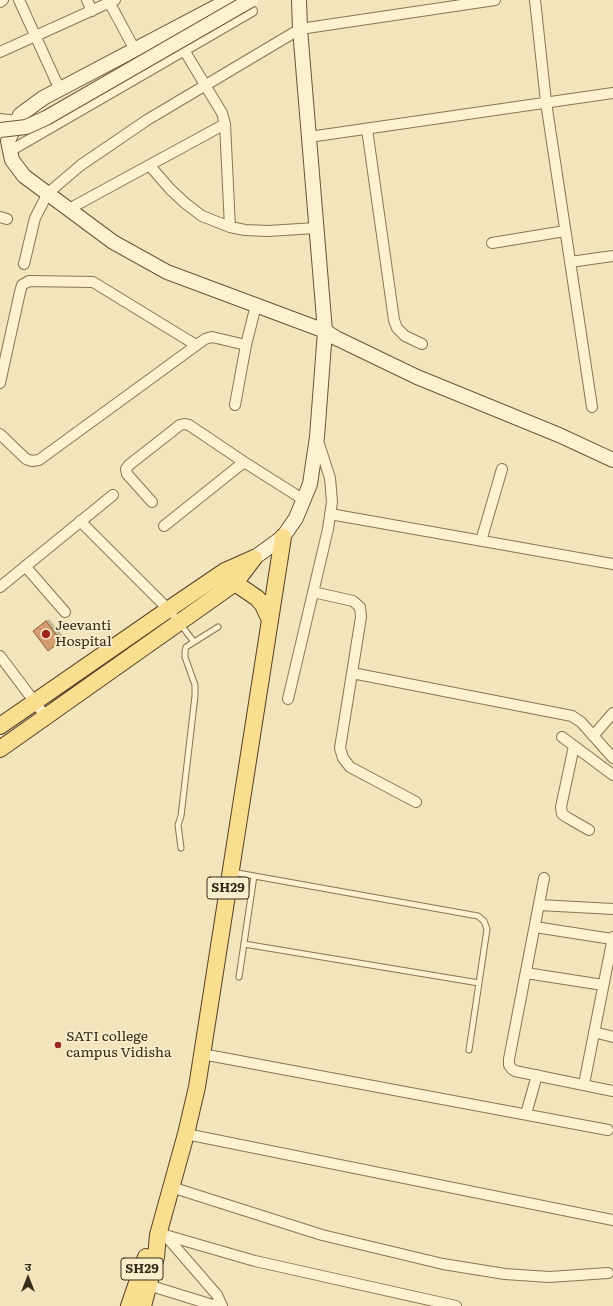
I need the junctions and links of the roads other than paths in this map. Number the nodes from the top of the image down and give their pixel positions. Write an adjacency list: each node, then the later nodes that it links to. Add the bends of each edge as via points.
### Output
1 (3, 0): 9 (street)
2 (19, 0): 13 (street)
3 (87, 0): 11 (street)
4 (229, 0): 14 (main road)
5 (299, 0): 12 (main road)
6 (495, 0): 12 (street)
7 (535, 0): 20 (street)
8 (111, 1): 11 (street); 14 (street)
9 (0, 2)
10 (251, 5): 15 (street); 26 (main road, bridge, via 26,127)
11 (92, 11): 13 (street)
12 (300, 30): 17 (street); 25 (main road)
13 (36, 36): 16 (street); 18 (street)
14 (135, 50): 18 (main road)
15 (184, 50): 17 (street); 26 (street)
16 (0, 52)
17 (204, 86): 23 (street, via 222,113); 28 (street, via 147,120 81,165)
18 (60, 90): 22 (main road, via 43,98 20,115)
19 (613, 93): 20 (street)
20 (546, 102): 24 (street); 32 (street)
21 (0, 119): 22 (street)
22 (17, 121): 26 (main road)
23 (225, 124): 27 (street); 30 (street)
24 (367, 129): 25 (street); 39 (street, via 394,320 397,328 405,336)
25 (309, 137): 31 (main road)
26 (5, 143): 28 (main road, via 12,160 24,176)
27 (150, 166): 29 (street); 30 (street, via 170,189 202,216)
28 (48, 193): 29 (main road); 36 (street, via 35,218)
29 (69, 209): 37 (main road, via 113,242 167,272)
30 (230, 227): 31 (street, via 245,230)
31 (316, 228): 38 (main road)
32 (565, 231): 33 (street); 35 (street)
33 (492, 243)
34 (613, 256): 35 (street)
35 (570, 262): 44 (street)
36 (24, 264)
37 (256, 305): 38 (main road); 41 (street)
38 (325, 331): 46 (main road); 47 (main road, via 417,377)
39 (422, 344)
40 (196, 345): 41 (street, via 212,336); 42 (street, via 93,282 29,281 22,285 20,292); 45 (street, via 39,460 26,459)
41 (246, 345): 43 (street)
42 (0, 383)
43 (235, 405)
44 (592, 406)
45 (0, 434)
46 (317, 437): 51 (main road, via 310,484); 53 (street, via 330,478)
47 (613, 460)
48 (244, 462): 51 (street); 52 (street, via 189,426 180,425 126,469 127,474); 55 (street)
49 (502, 469): 57 (street)
50 (113, 495): 54 (street)
51 (304, 500): 56 (main road, via 296,518)
52 (152, 502)
53 (330, 514): 57 (street); 63 (street)
54 (80, 521): 60 (street); 64 (street)
55 (164, 526)
56 (282, 537): 58 (main road); 66 (main road, SH29)
57 (481, 541): 59 (street)
58 (254, 558): 61 (main road); 64 (main road, via 225,571)
59 (613, 564)
60 (25, 566): 62 (street); 65 (street)
61 (235, 583): 66 (main road, via 257,598); 67 (main road)
62 (0, 586)
63 (313, 592): 71 (street, via 353,602 360,607 361,617); 72 (street)
64 (168, 609): 67 (street); 73 (main road)
65 (65, 612)
66 (270, 620): 87 (main road, SH29)
67 (179, 622): 69 (lane); 75 (main road)
68 (218, 627): 69 (lane)
69 (194, 642): 86 (lane, via 186,647 185,651 195,685 195,696 178,825)
70 (0, 656): 73 (street)
71 (352, 673): 77 (street, via 572,716); 84 (street, via 340,748 343,758 350,767)
72 (288, 699)
73 (34, 701): 75 (street); 76 (main road)
74 (613, 713): 77 (street)
75 (46, 717): 80 (main road)
76 (0, 726)
77 (593, 736): 81 (street)
78 (562, 737): 79 (street)
79 (574, 746): 82 (street); 85 (street, via 561,807 562,814)
80 (0, 749)
81 (613, 758): 82 (street)
82 (605, 769): 83 (street)
83 (613, 775)
84 (416, 802)
85 (589, 830)
86 (180, 848)
87 (231, 872): 88 (lane); 102 (main road, SH29)
88 (254, 876): 94 (lane); 97 (lane, via 478,916 484,921 487,929)
89 (544, 878): 90 (street)
90 (539, 905): 91 (street); 92 (street)
91 (613, 909)
92 (534, 927): 93 (street); 95 (street)
93 (613, 938): 98 (street)
94 (244, 944): 96 (lane); 97 (lane)
95 (526, 973): 98 (street); 103 (street, via 509,1065 515,1071)
96 (239, 977)
97 (479, 983): 101 (lane)
98 (603, 985): 99 (street)
99 (594, 1032): 100 (street); 104 (street)
100 (613, 1037)
101 (469, 1050)
102 (202, 1054): 106 (street); 108 (main road, SH29)
103 (537, 1075): 104 (street); 106 (street)
104 (584, 1084): 105 (street)
105 (613, 1091)
106 (526, 1114): 107 (street)
107 (608, 1130)
108 (186, 1134): 109 (main road, SH29); 110 (street)
109 (171, 1187): 111 (main road, SH29); 112 (street, via 322,1236 443,1264 505,1274 549,1277)
110 (613, 1220)
111 (161, 1233): 113 (main road, SH29); 114 (street, via 255,1260); 115 (main road, SH29, via 147,1254); 118 (street, via 217,1295)
112 (608, 1273)
113 (148, 1285): 116 (main road, SH29); 117 (street)
114 (426, 1303): 119 (street)
115 (129, 1306)
116 (143, 1306)
117 (216, 1306)
118 (222, 1306)
119 (456, 1306)

